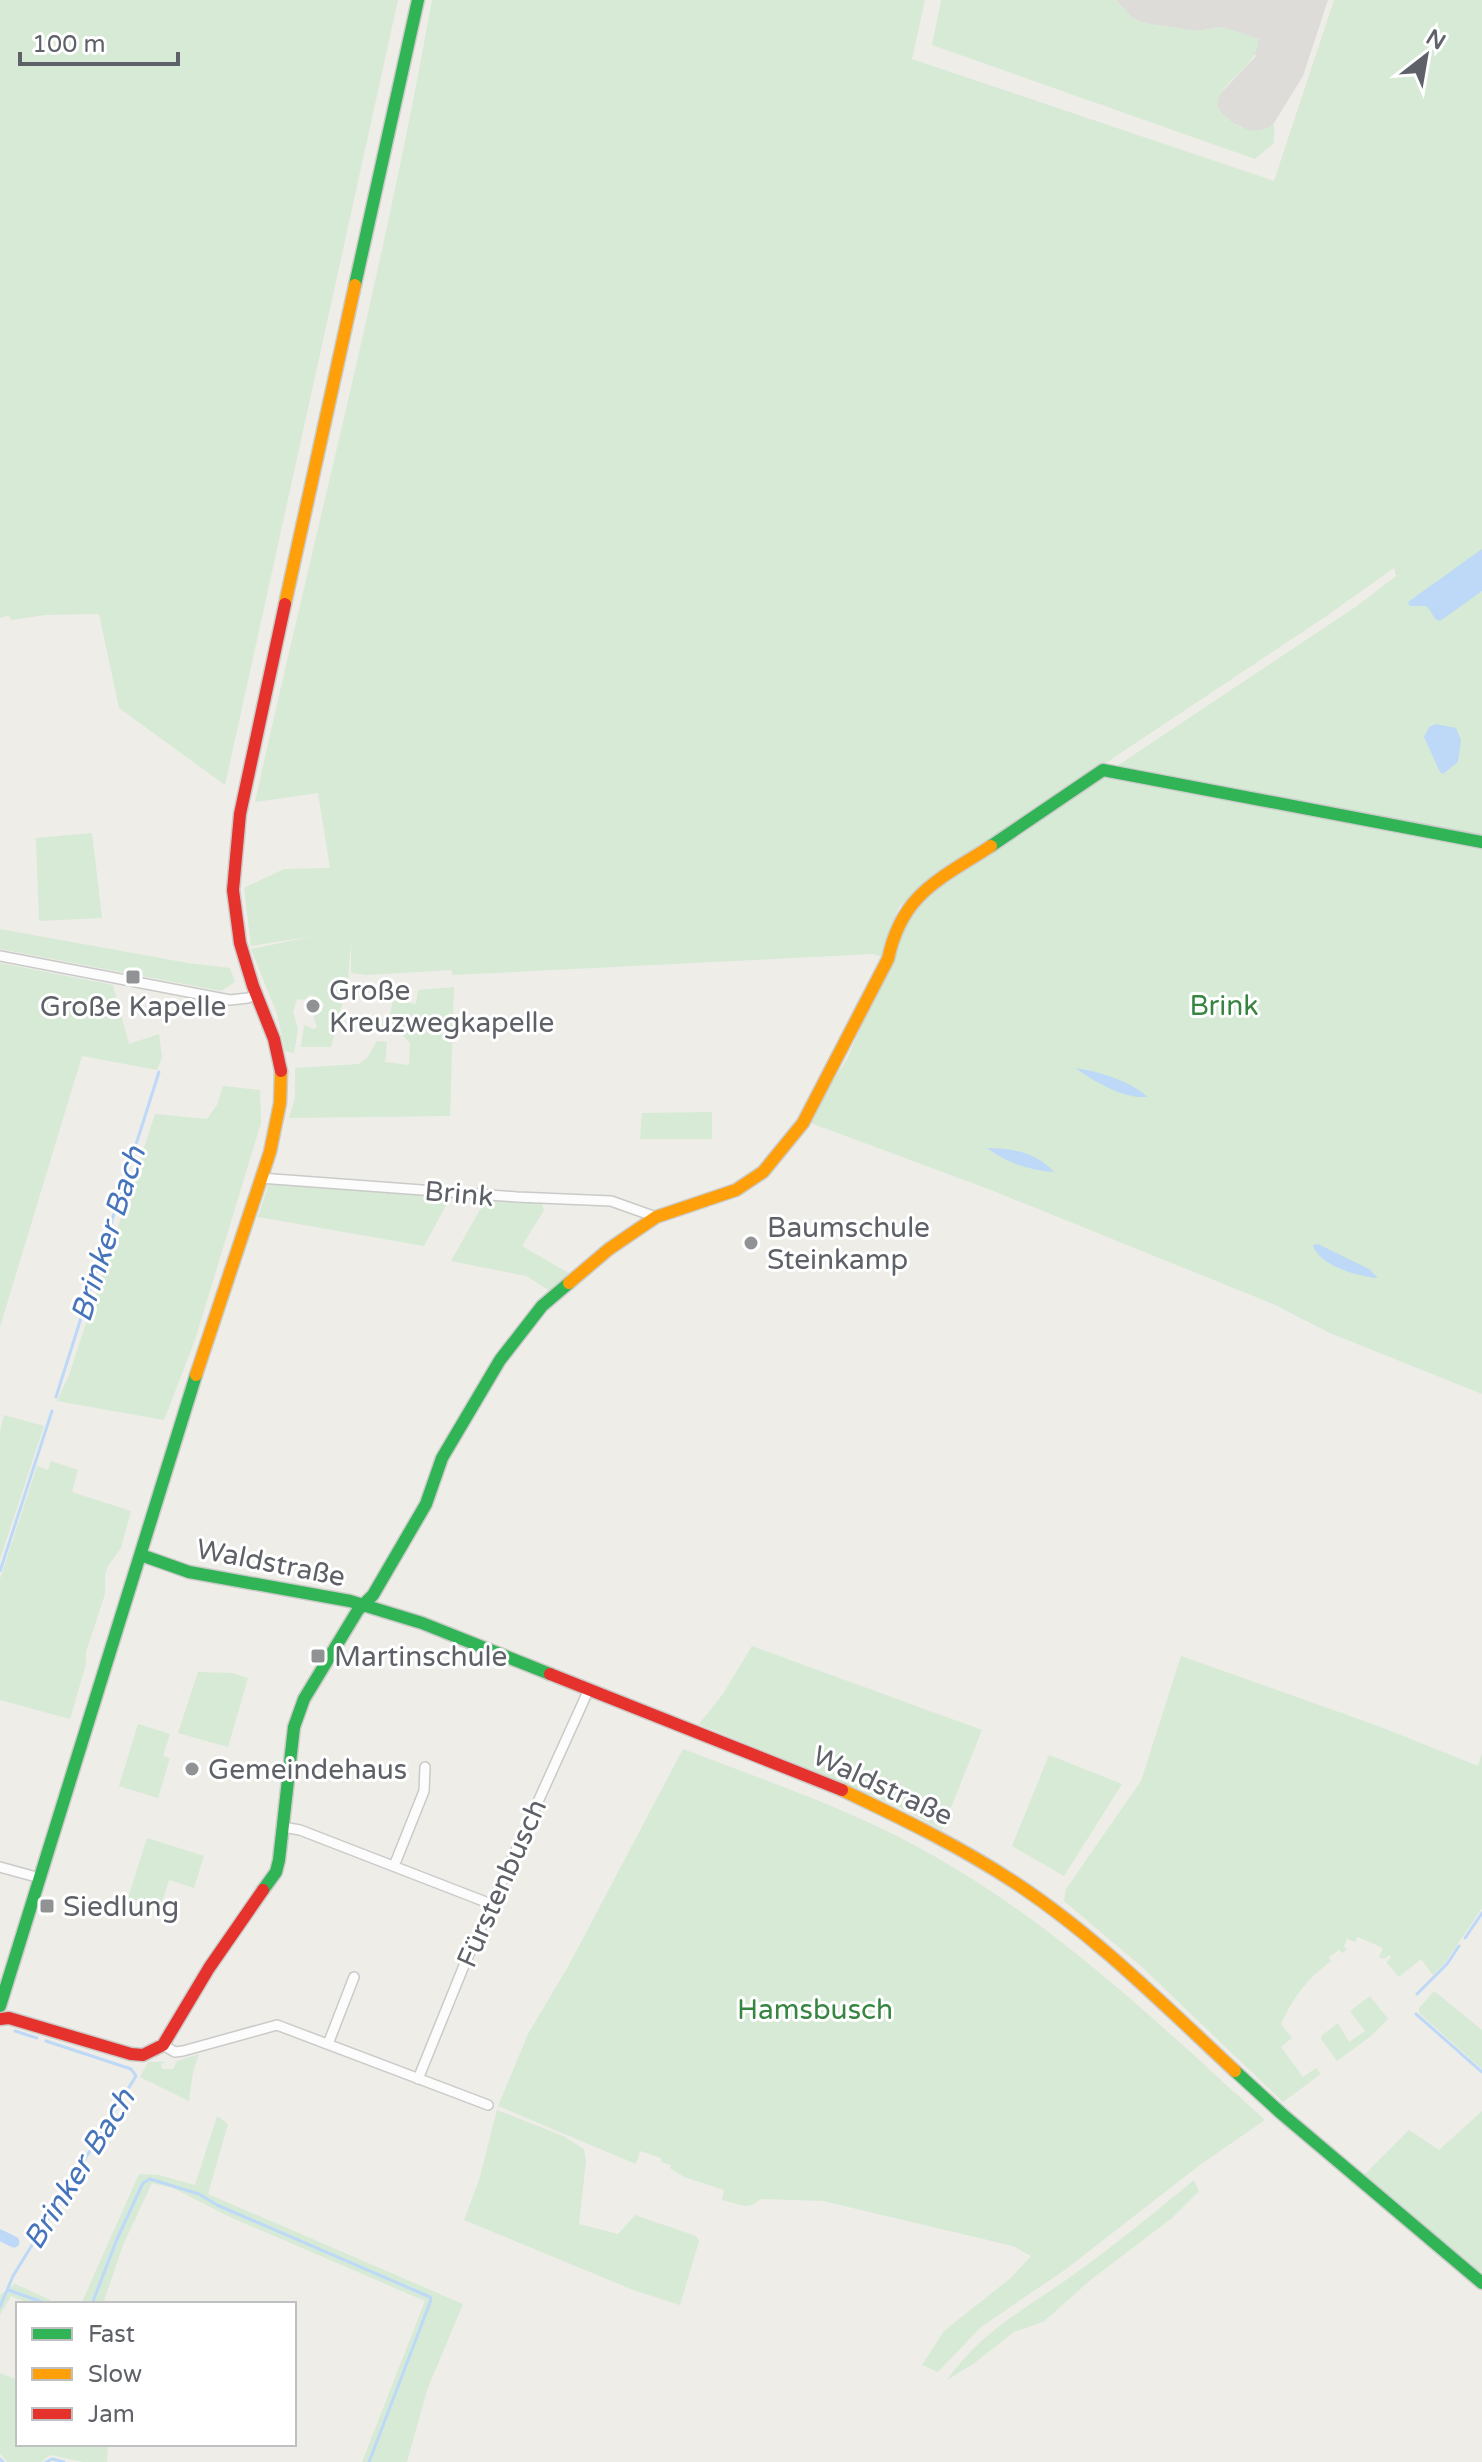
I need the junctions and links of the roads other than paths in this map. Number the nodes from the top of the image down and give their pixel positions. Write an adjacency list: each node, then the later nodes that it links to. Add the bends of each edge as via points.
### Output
1 (418, 0): 4 (street, via 238,823 233,908)
2 (1482, 842): 6 (street, via 1103,770 920,893 902,913 888,959 832,1070 803,1123 763,1172 736,1190)
3 (0, 956): 4 (street, via 230,1000)
4 (257, 994): 5 (street, via 277,1045 282,1081 277,1122)
5 (260, 1178): 6 (street, Brink, via 611,1201); 7 (street)
6 (656, 1217): 8 (street, via 588,1265 520,1332 447,1448 426,1504)
7 (141, 1555): 8 (street, Waldstraße, via 189,1572); 14 (street)
8 (364, 1604): 9 (street, Waldstraße); 11 (street, via 300,1708)
9 (589, 1689): 15 (street, Fürstenbusch); 23 (street, Waldstraße, via 867,1801 930,1831 1016,1883 1106,1951 1282,2114)
10 (425, 1767): 12 (street, via 424,1791)
11 (283, 1827): 12 (street); 20 (street, via 273,1878)
12 (394, 1866): 15 (street)
13 (0, 1867): 14 (street)
14 (40, 1878): 17 (street)
15 (491, 1904): 21 (street, Fürstenbusch)
16 (354, 1977): 19 (street)
17 (0, 2006)
18 (0, 2019): 20 (street, via 131,2054 143,2055)
19 (328, 2044): 20 (street, via 277,2025 183,2051); 21 (street)
20 (163, 2045)
21 (418, 2079): 22 (street)
22 (488, 2105)
23 (1482, 2283)

